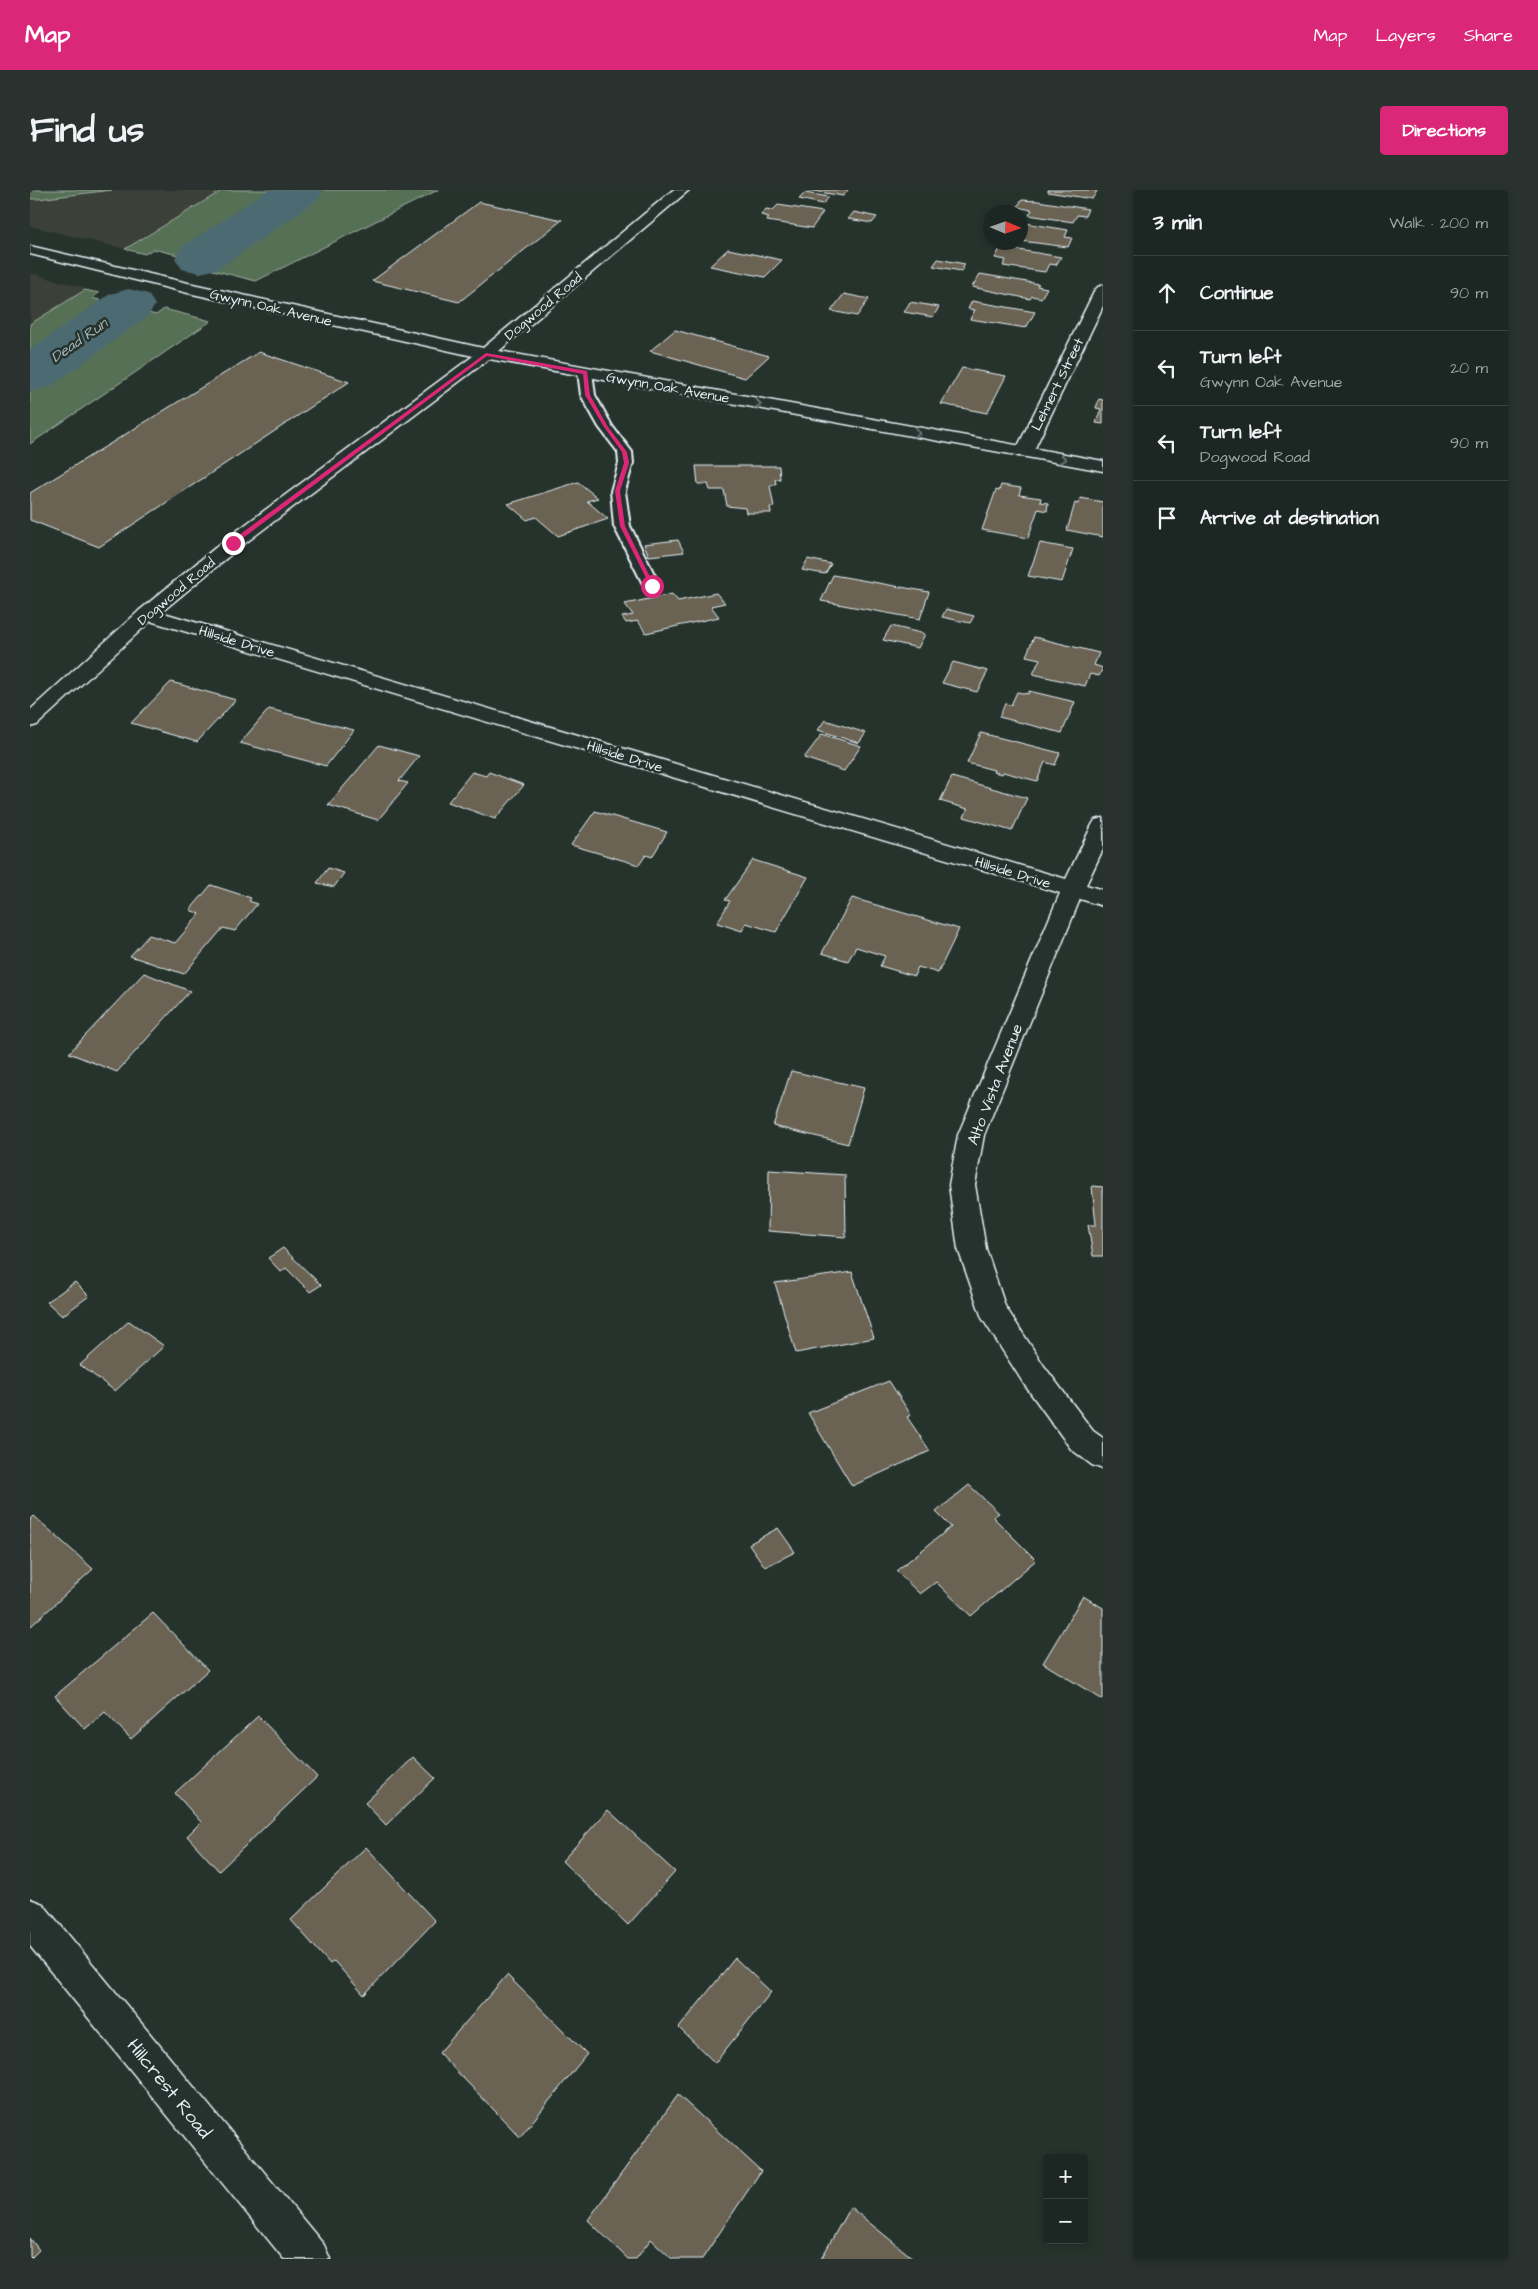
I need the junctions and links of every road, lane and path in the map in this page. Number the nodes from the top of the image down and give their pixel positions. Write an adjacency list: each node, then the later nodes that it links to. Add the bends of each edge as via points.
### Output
1 (682, 190): 4 (street, Dogwood Road)
2 (30, 250): 4 (street, Gwynn Oak Avenue, via 216,295)
3 (1103, 290): 6 (street, Lehnert Street)
4 (486, 354): 5 (street, Gwynn Oak Avenue); 9 (street, Dogwood Road, via 233,543)
5 (585, 372): 6 (street, Gwynn Oak Avenue, one-way to 6); 8 (lane, via 588,395 625,452 626,463 618,491 622,526)
6 (1024, 452): 7 (street, Gwynn Oak Avenue, one-way to 7)
7 (1103, 466)
8 (652, 586)
9 (147, 614): 10 (street, Dogwood Road); 12 (street, Hillside Drive)
10 (30, 721)
11 (1103, 825): 12 (street, Alto Vista Avenue)
12 (1073, 889): 13 (street, Hillside Drive); 14 (street, Alto Vista Avenue, via 971,1135 962,1186 972,1248 992,1310 1082,1440)
13 (1103, 898)
14 (1103, 1456)
15 (30, 1917): 16 (street, Hillcrest Road)
16 (310, 2259)

